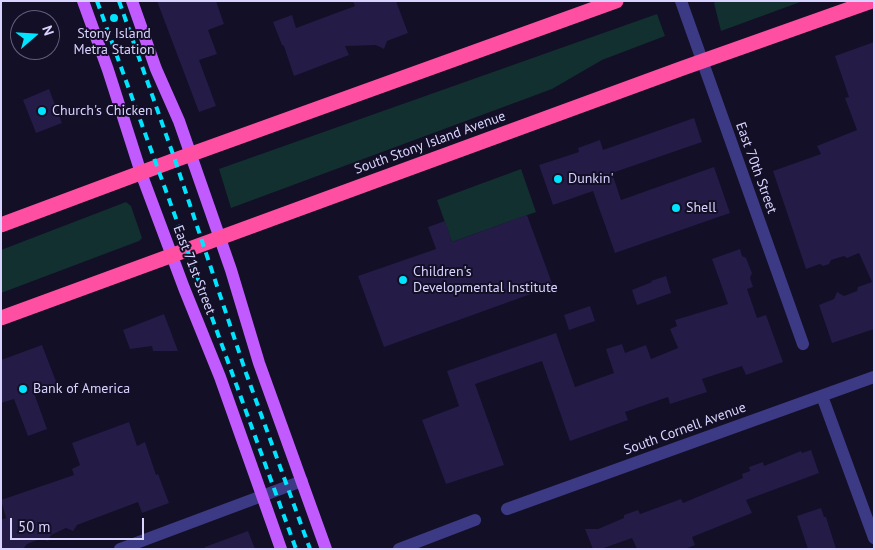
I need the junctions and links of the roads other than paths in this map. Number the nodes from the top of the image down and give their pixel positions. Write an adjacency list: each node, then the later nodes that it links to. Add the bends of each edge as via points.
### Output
1 (83, 1): 8 (main road, East 71st Street)
2 (132, 1): 7 (main road)
3 (616, 1): 7 (highway)
4 (681, 1): 6 (street, East 70th Street)
5 (872, 1): 6 (highway, South Stony Island Avenue)
6 (703, 61): 10 (highway, South Stony Island Avenue); 13 (street, East 70th Street)
7 (191, 154): 8 (highway); 10 (main road)
8 (141, 173): 9 (highway); 11 (main road, East 71st Street)
9 (1, 225)
10 (220, 238): 11 (highway, South Stony Island Avenue); 16 (main road, via 259,363)
11 (172, 255): 12 (highway, South Stony Island Avenue); 17 (main road, East 71st Street)
12 (1, 318)
13 (803, 344)
14 (874, 376): 15 (street, South Cornell Avenue)
15 (822, 396): 18 (street, South Cornell Avenue); 20 (street)
16 (302, 481): 17 (street); 23 (main road)
17 (262, 496): 21 (street); 22 (main road, East 71st Street)
18 (507, 509)
19 (475, 520): 24 (street)
20 (874, 538)
21 (120, 549)
22 (281, 549)
23 (326, 549)
24 (399, 549)

